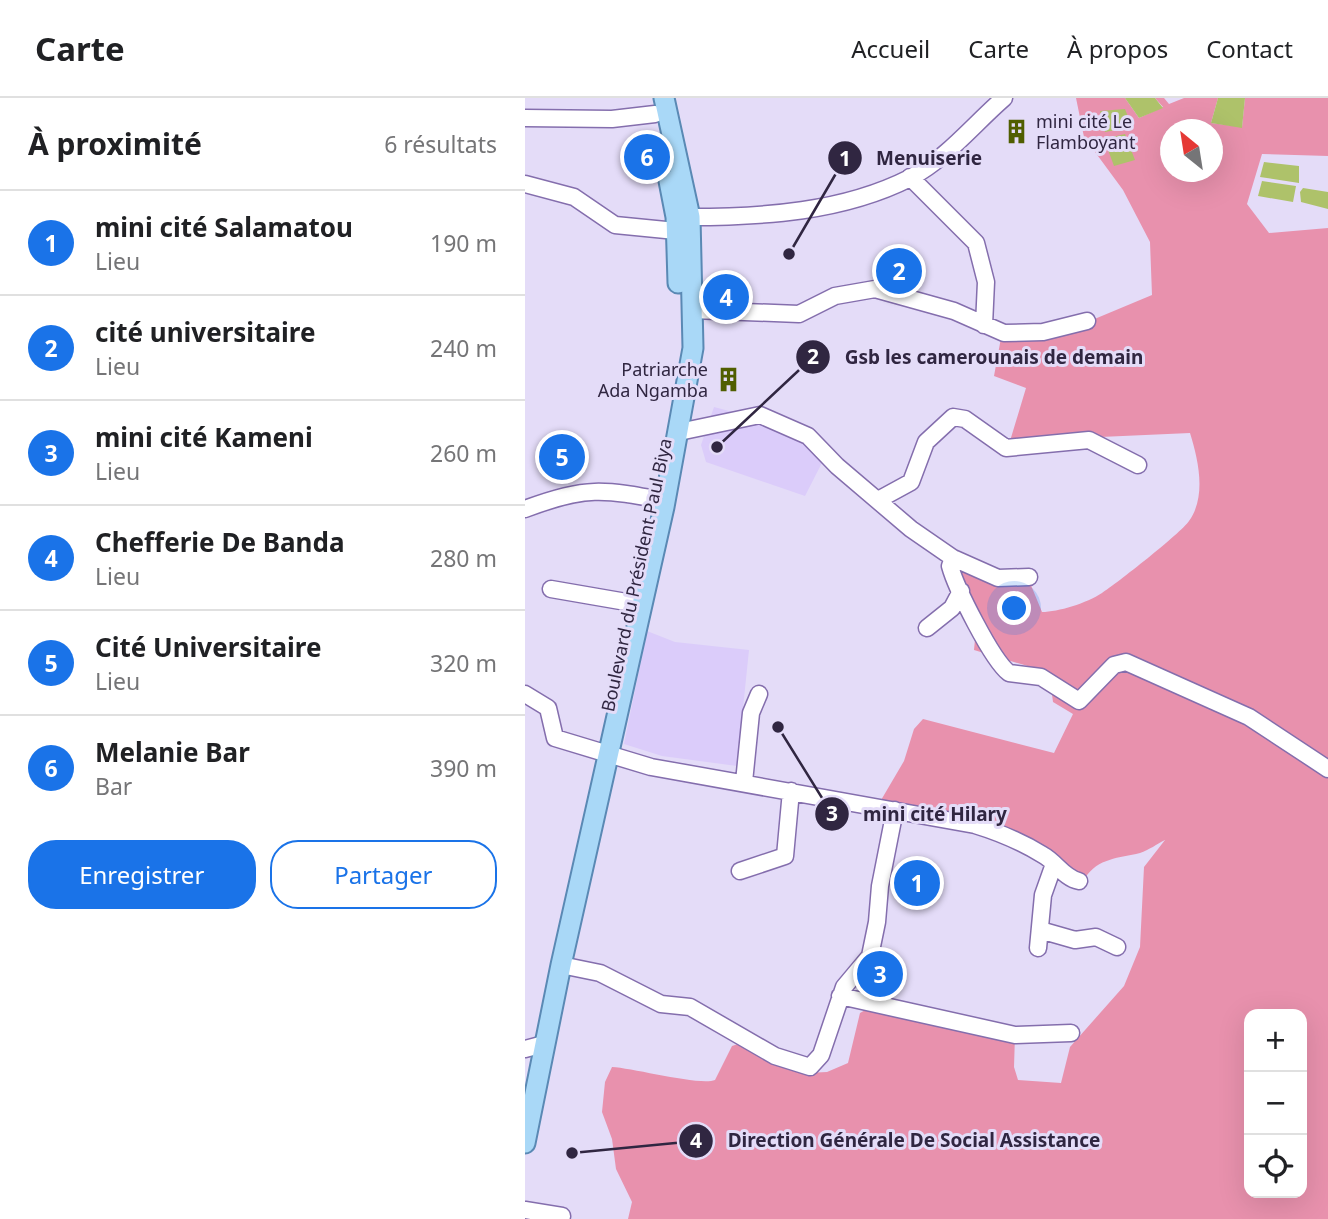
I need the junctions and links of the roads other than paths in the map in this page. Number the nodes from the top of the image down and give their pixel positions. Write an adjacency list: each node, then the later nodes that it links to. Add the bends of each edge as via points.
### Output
1 (1004, 98): 4 (street, via 944,153)
2 (657, 103): 3 (street, via 611,119); 6 (main road, Boulevard du Président Paul Biya)
3 (525, 118)
4 (910, 177): 6 (street, via 801,210); 9 (street, via 976,243 986,282)
5 (525, 184): 6 (street, via 575,197 615,225)
6 (683, 224): 7 (main road, Boulevard du Président Paul Biya); 12 (main road, Boulevard du Président Paul Biya, via 681,345)
7 (692, 310): 9 (street, via 799,314 835,296 876,289 954,311); 10 (main road, Boulevard du Président Paul Biya, via 692,348)
8 (1087, 321): 9 (street, via 1039,332 1005,333)
9 (984, 325)
10 (679, 432): 12 (main road, Boulevard du Président Paul Biya); 13 (street, via 760,415 809,436)
11 (1138, 465): 13 (street, via 1089,440 1006,448 965,419 953,417 926,442 911,482)
12 (660, 500): 14 (street, via 582,491); 19 (main road, Boulevard du Président Paul Biya); 23 (main road, Boulevard du Président Paul Biya)
13 (878, 500): 15 (street)
14 (525, 509)
15 (953, 558): 16 (street, via 998,578); 18 (street, via 950,566)
16 (1029, 577)
17 (551, 589): 19 (street)
18 (961, 591): 20 (street, via 952,608); 24 (street, via 989,646 1009,673 1041,677 1079,701 1114,665 1126,662 1249,717)
19 (632, 603): 23 (main road, Boulevard du Président Paul Biya)
20 (927, 628)
21 (525, 694): 23 (street, via 548,708 555,738)
22 (759, 694): 25 (street, via 751,713)
23 (603, 753): 25 (street, via 651,767); 34 (main road, Boulevard du Président Paul Biya); 37 (main road, Boulevard du Président Paul Biya)
24 (1328, 769)
25 (744, 782): 26 (street)
26 (791, 791): 27 (street); 29 (street, via 785,856)
27 (895, 810): 28 (street, via 999,833); 35 (street, via 870,956)
28 (1054, 864): 30 (street); 31 (street, via 1045,889)
29 (740, 871)
30 (1079, 881)
31 (1040, 930): 32 (street, via 1075,940 1096,937); 33 (street)
32 (1117, 947)
33 (1038, 948)
34 (561, 965): 35 (street, via 600,973 661,1004 690,1007 748,1042 803,1066 814,1064 821,1055); 37 (main road, Boulevard du Président Paul Biya)
35 (840, 996): 36 (street, via 1015,1035)
36 (1071, 1033)
37 (533, 1046): 38 (main road); 39 (main road)
38 (525, 1075)
39 (525, 1143)
40 (525, 1210): 41 (street)
41 (562, 1216)

